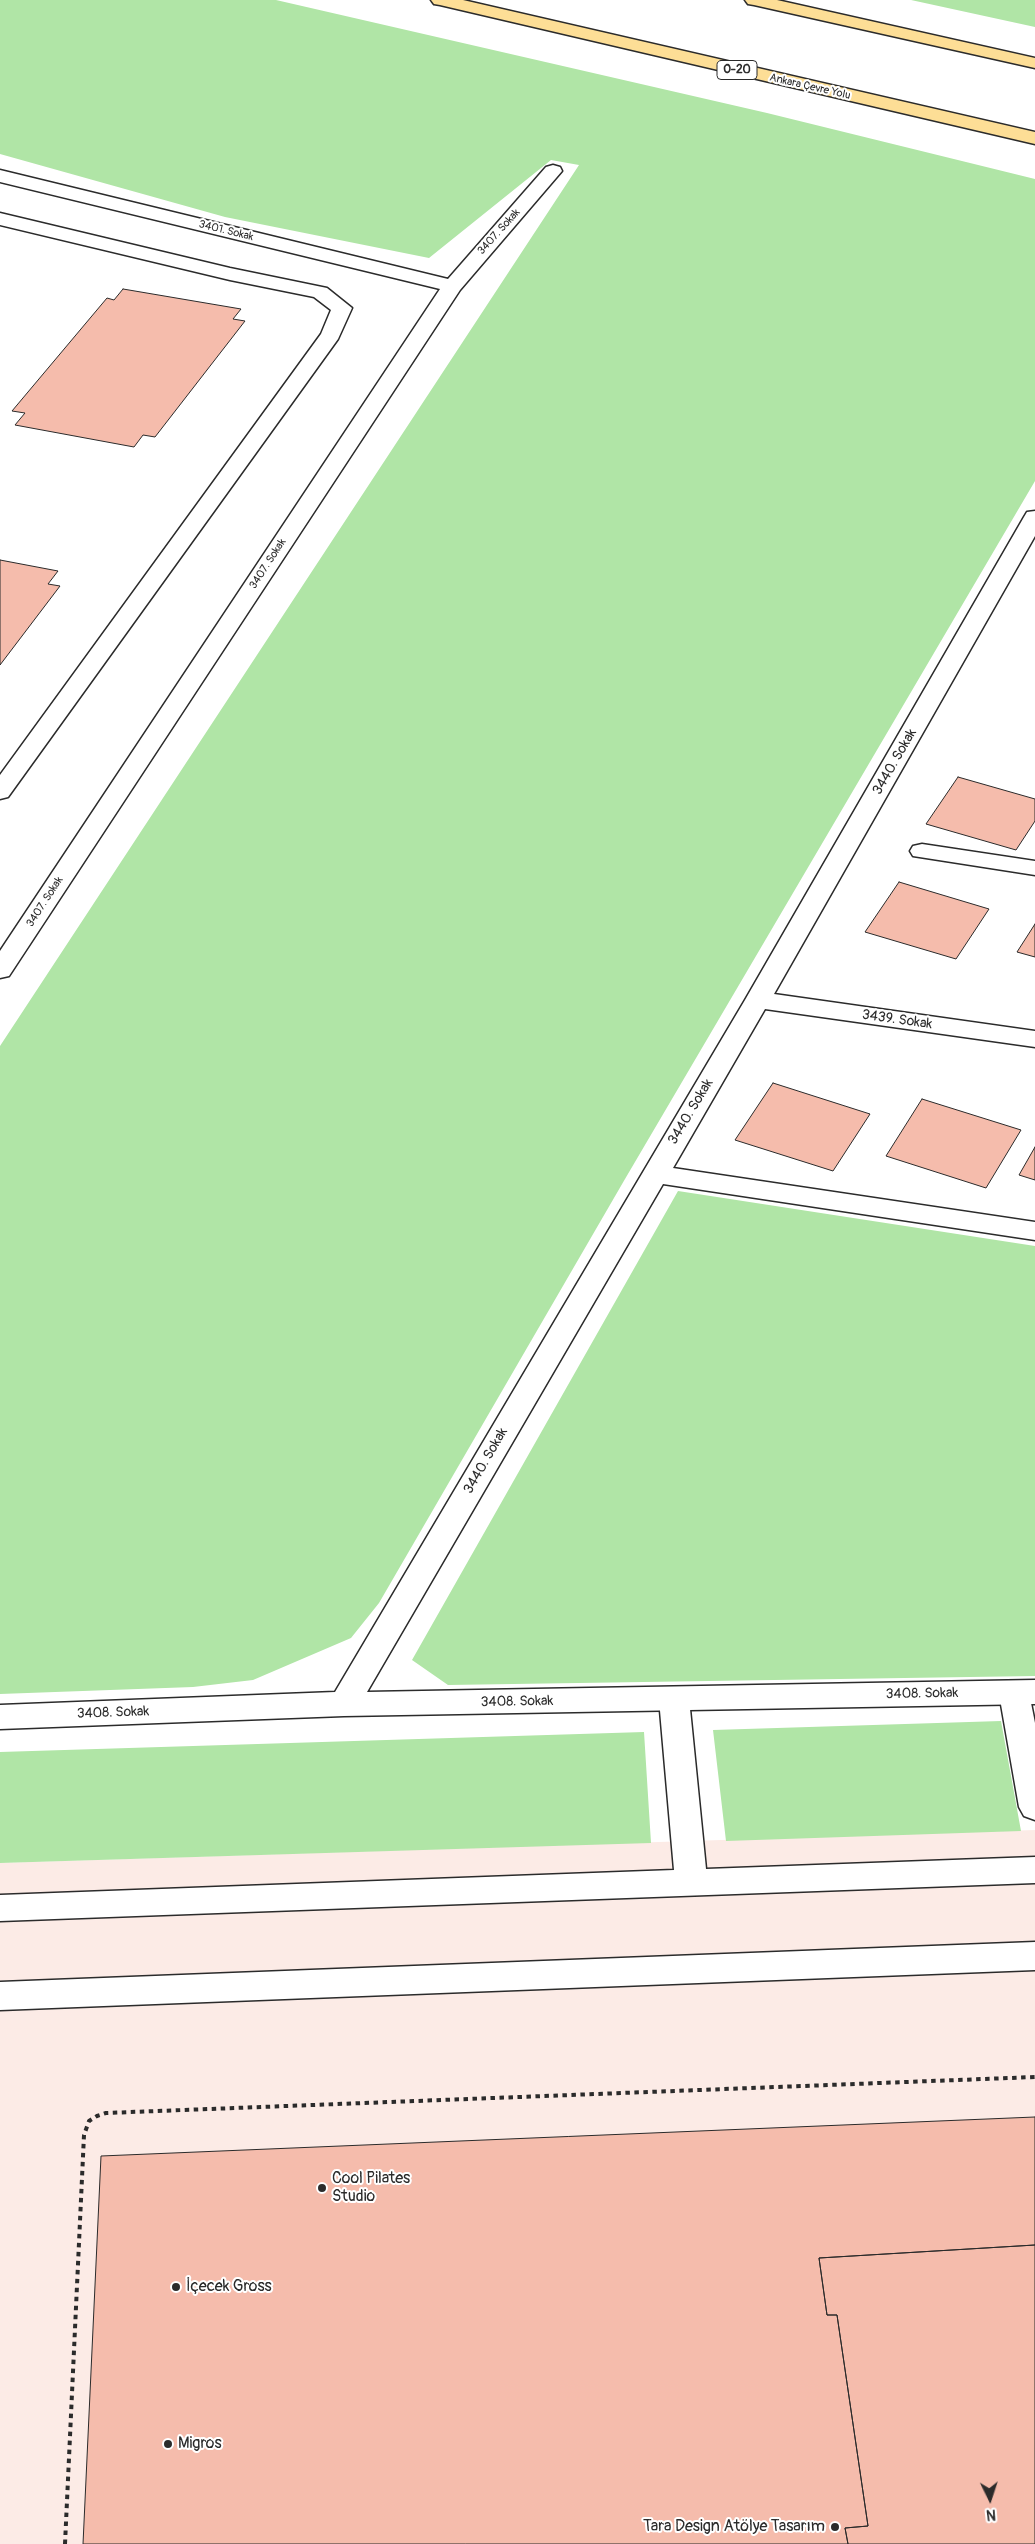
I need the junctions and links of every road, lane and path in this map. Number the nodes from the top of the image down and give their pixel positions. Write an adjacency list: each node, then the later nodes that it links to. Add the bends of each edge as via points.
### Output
1 (440, 0): 4 (highway, Ankara Çevre Yolu / O-20)
2 (754, 0): 3 (highway)
3 (1035, 63)
4 (1035, 138)
5 (553, 172): 8 (street, 3407. Sokak)
6 (0, 176): 8 (street, 3401. Sokak)
7 (0, 219): 10 (street, via 320,292 342,308 331,336)
8 (452, 286): 13 (street, 3407. Sokak)
9 (1035, 517): 14 (street, 3440. Sokak)
10 (0, 792)
11 (922, 851): 12 (street)
12 (1035, 868)
13 (0, 970)
14 (758, 1000): 15 (street, 3439. Sokak); 16 (street, 3440. Sokak)
15 (1035, 1039)
16 (654, 1174): 17 (street); 20 (street, 3440. Sokak)
17 (1035, 1231)
18 (1025, 1692): 19 (street, 3408. Sokak); 22 (street)
19 (674, 1699): 20 (street, 3408. Sokak); 24 (street)
20 (344, 1704): 21 (street, 3408. Sokak)
21 (0, 1717)
22 (1035, 1807)
23 (1035, 1870): 24 (street)
24 (691, 1882): 25 (street)
25 (0, 1908)
26 (1035, 1956): 27 (street)
27 (0, 1996)
28 (1035, 2077): 29 (path, via 106,2113 96,2116 89,2121 84,2134)
29 (65, 2544)

